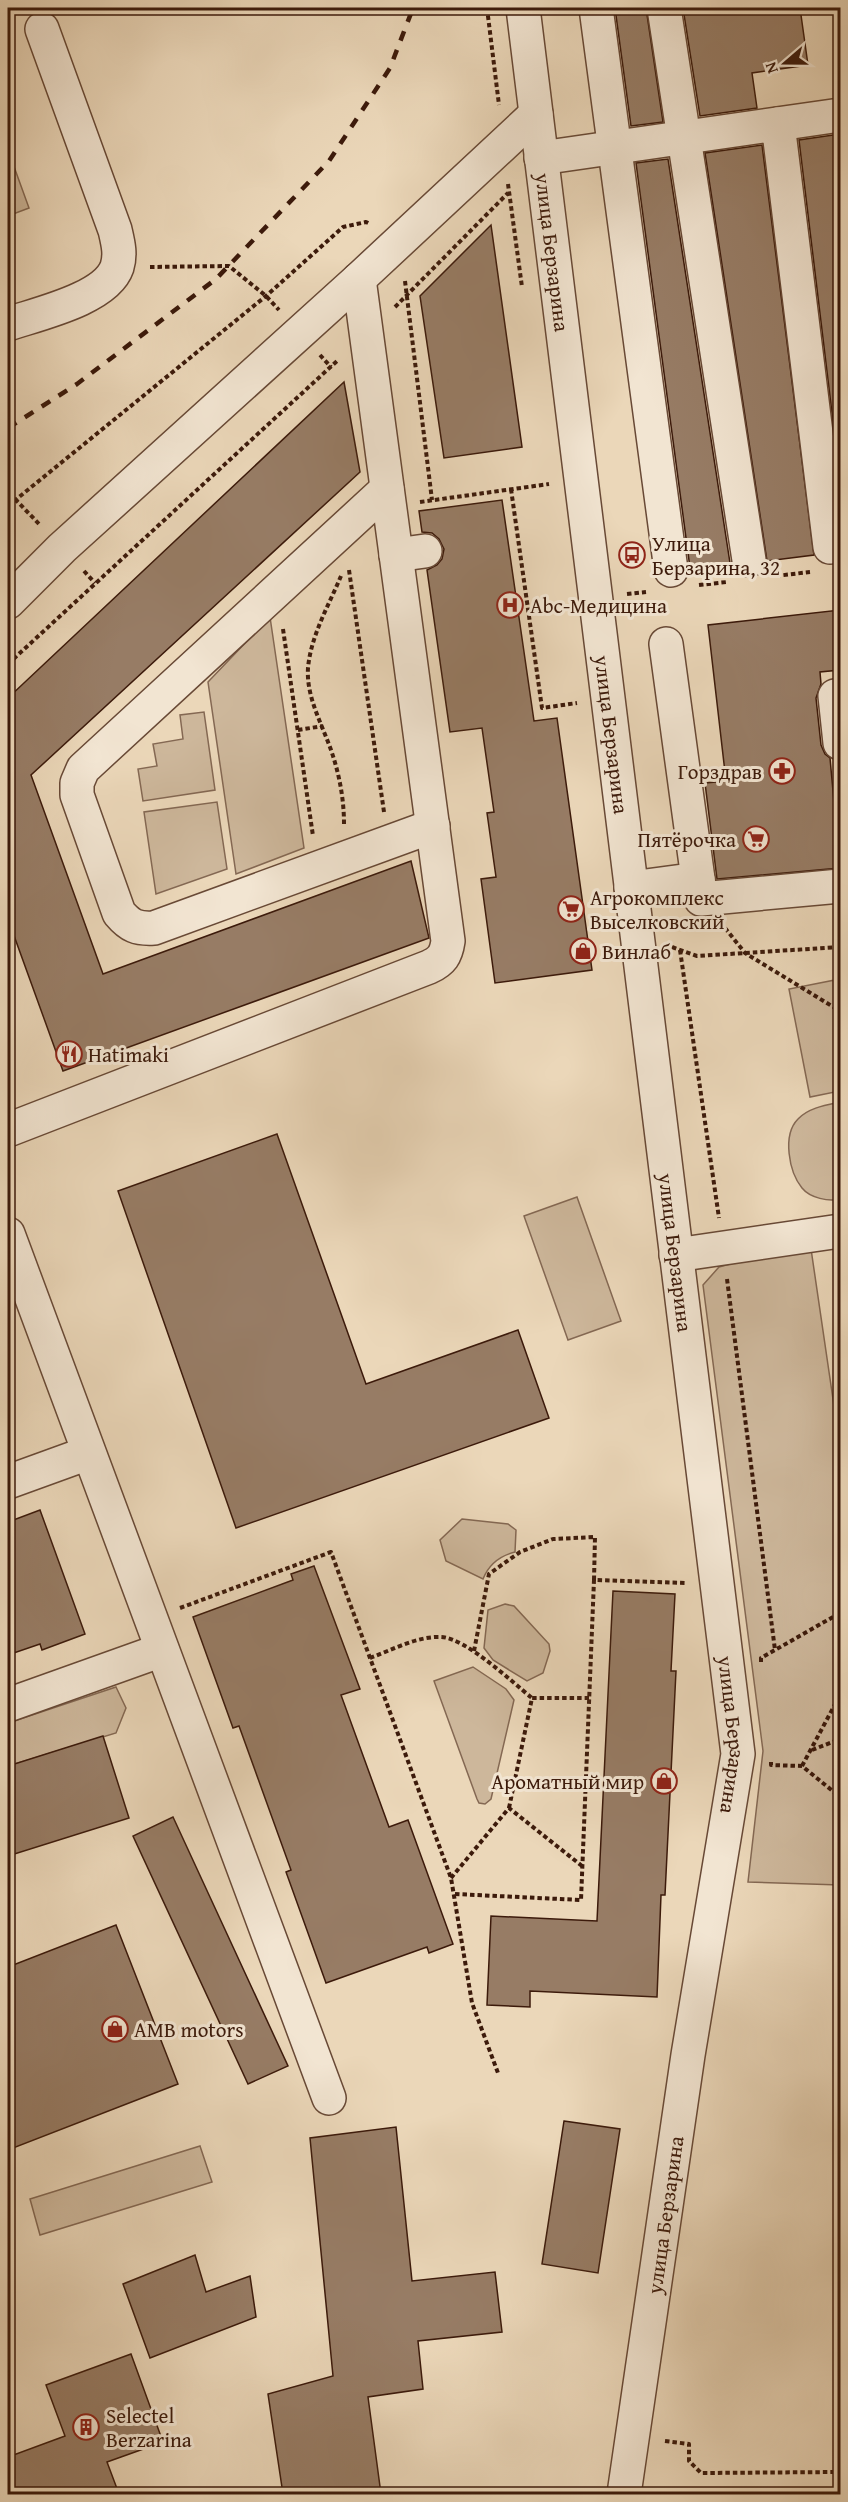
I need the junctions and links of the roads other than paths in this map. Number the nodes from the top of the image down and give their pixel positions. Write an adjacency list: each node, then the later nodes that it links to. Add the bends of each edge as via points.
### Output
1 (522, 8): 5 (street, улица Берзарина)
2 (596, 8): 9 (street)
3 (664, 8): 8 (street)
4 (42, 29): 12 (street, via 120,252 110,280 95,292)
5 (536, 114): 10 (street, улица Берзарина); 11 (street)
6 (840, 115): 7 (street)
7 (778, 124): 8 (street); 14 (street)
8 (684, 137): 9 (street); 15 (street)
9 (616, 147): 10 (street); 16 (street)
10 (541, 158): 23 (street, улица Берзарина)
11 (359, 279): 13 (street); 17 (street, via 62,548)
12 (8, 324)
13 (388, 497): 21 (street, via 410,553); 21 (street, via 278,590 82,769 77,795 119,913 128,924 140,929 154,928)
14 (830, 547)
15 (749, 560)
16 (671, 570)
17 (8, 602)
18 (666, 644): 24 (street)
19 (835, 696): 20 (street)
20 (840, 743)
21 (433, 826): 25 (street, via 448,940 440,962)
22 (840, 886): 24 (street)
23 (631, 888): 24 (street); 28 (street, улица Берзарина)
24 (700, 889)
25 (8, 1130)
26 (840, 1231): 28 (street)
27 (8, 1234): 29 (street)
28 (676, 1255): 34 (street, улица Берзарина, via 738,1754 688,2055)
29 (87, 1453): 30 (street); 31 (street)
30 (8, 1482)
31 (162, 1650): 32 (street); 33 (street)
32 (8, 1705)
33 (329, 2098)
34 (624, 2494)

